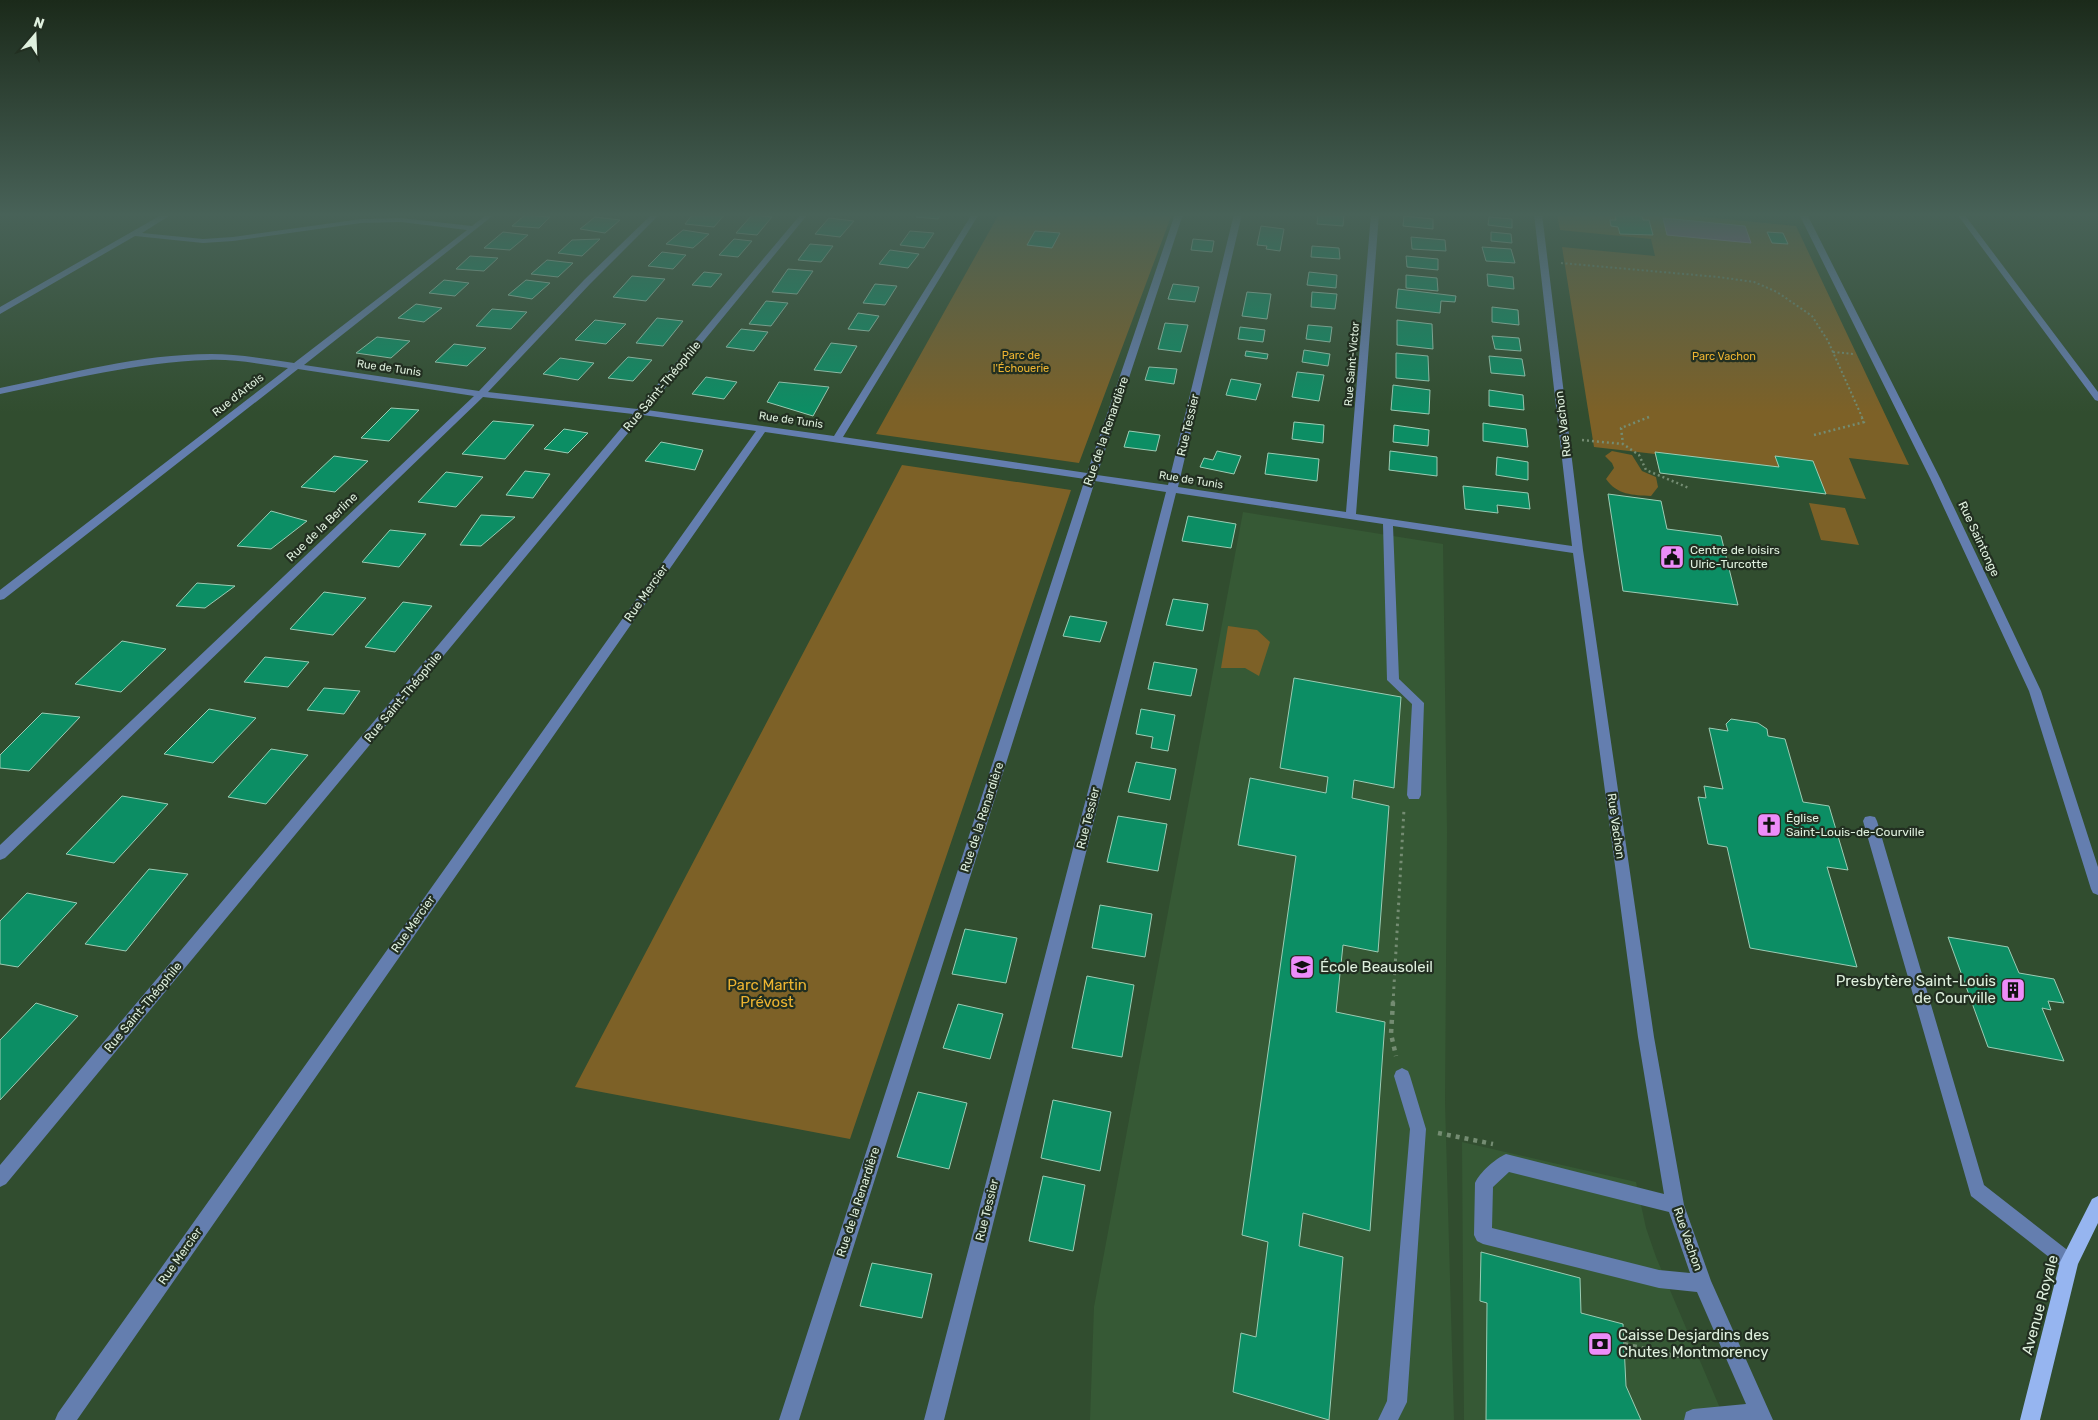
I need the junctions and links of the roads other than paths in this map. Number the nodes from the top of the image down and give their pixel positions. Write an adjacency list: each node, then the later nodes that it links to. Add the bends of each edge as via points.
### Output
1 (53, 280): 12 (street)
2 (406, 280): 13 (street, Rue d'Artois)
3 (589, 280): 15 (street, Rue de la Berline)
4 (750, 280): 17 (street, Rue Saint-Théophile)
5 (935, 280): 19 (street)
6 (1157, 280): 20 (street, Rue de la Renardière)
7 (1222, 280): 21 (street, Rue Tessier)
8 (1370, 280): 22 (street, Rue Saint-Victor)
9 (1546, 280): 24 (street, Rue Vachon)
10 (1836, 280): 29 (street, Rue Saintonge, via 1936,478 2035,691)
11 (2010, 280): 16 (street)
12 (0, 311)
13 (294, 367): 14 (street, Rue de Tunis, via 205,356 163,360); 15 (street, Rue de Tunis); 25 (street, Rue d'Artois)
14 (0, 391)
15 (481, 394): 17 (street, Rue de Tunis); 28 (street, Rue de la Berline)
16 (2098, 398)
17 (640, 412): 18 (street, Rue de Tunis); 31 (street, Rue Saint-Théophile)
18 (762, 428): 19 (street, Rue de Tunis); 38 (street, Rue Mercier)
19 (837, 439): 20 (street, Rue de Tunis)
20 (1091, 477): 21 (street, Rue de Tunis); 39 (street, Rue de la Renardière)
21 (1172, 490): 22 (street, Rue de Tunis); 40 (street, Rue Tessier)
22 (1350, 516): 23 (street, Rue de Tunis)
23 (1388, 522): 24 (street, Rue de Tunis); 26 (street, via 1393,680 1418,703)
24 (1578, 550): 32 (street, Rue Vachon, via 1646,1037)
25 (0, 596)
26 (1414, 795)
27 (1870, 821): 34 (street, via 1977,1190)
28 (0, 854)
29 (2098, 889)
30 (1402, 1076): 41 (street, via 1418,1129 1397,1402)
31 (0, 1178)
32 (1675, 1205): 35 (street, Rue Vachon); 35 (street, via 1506,1163 1484,1183 1484,1234 1659,1279)
33 (2098, 1205): 34 (main road, Avenue Royale)
34 (2069, 1262): 42 (main road, Avenue Royale)
35 (1704, 1283): 36 (street, Rue Vachon)
36 (1761, 1416): 37 (street)
37 (1693, 1419)
38 (65, 1420)
39 (789, 1420)
40 (934, 1420)
41 (1388, 1420)
42 (2030, 1420)

